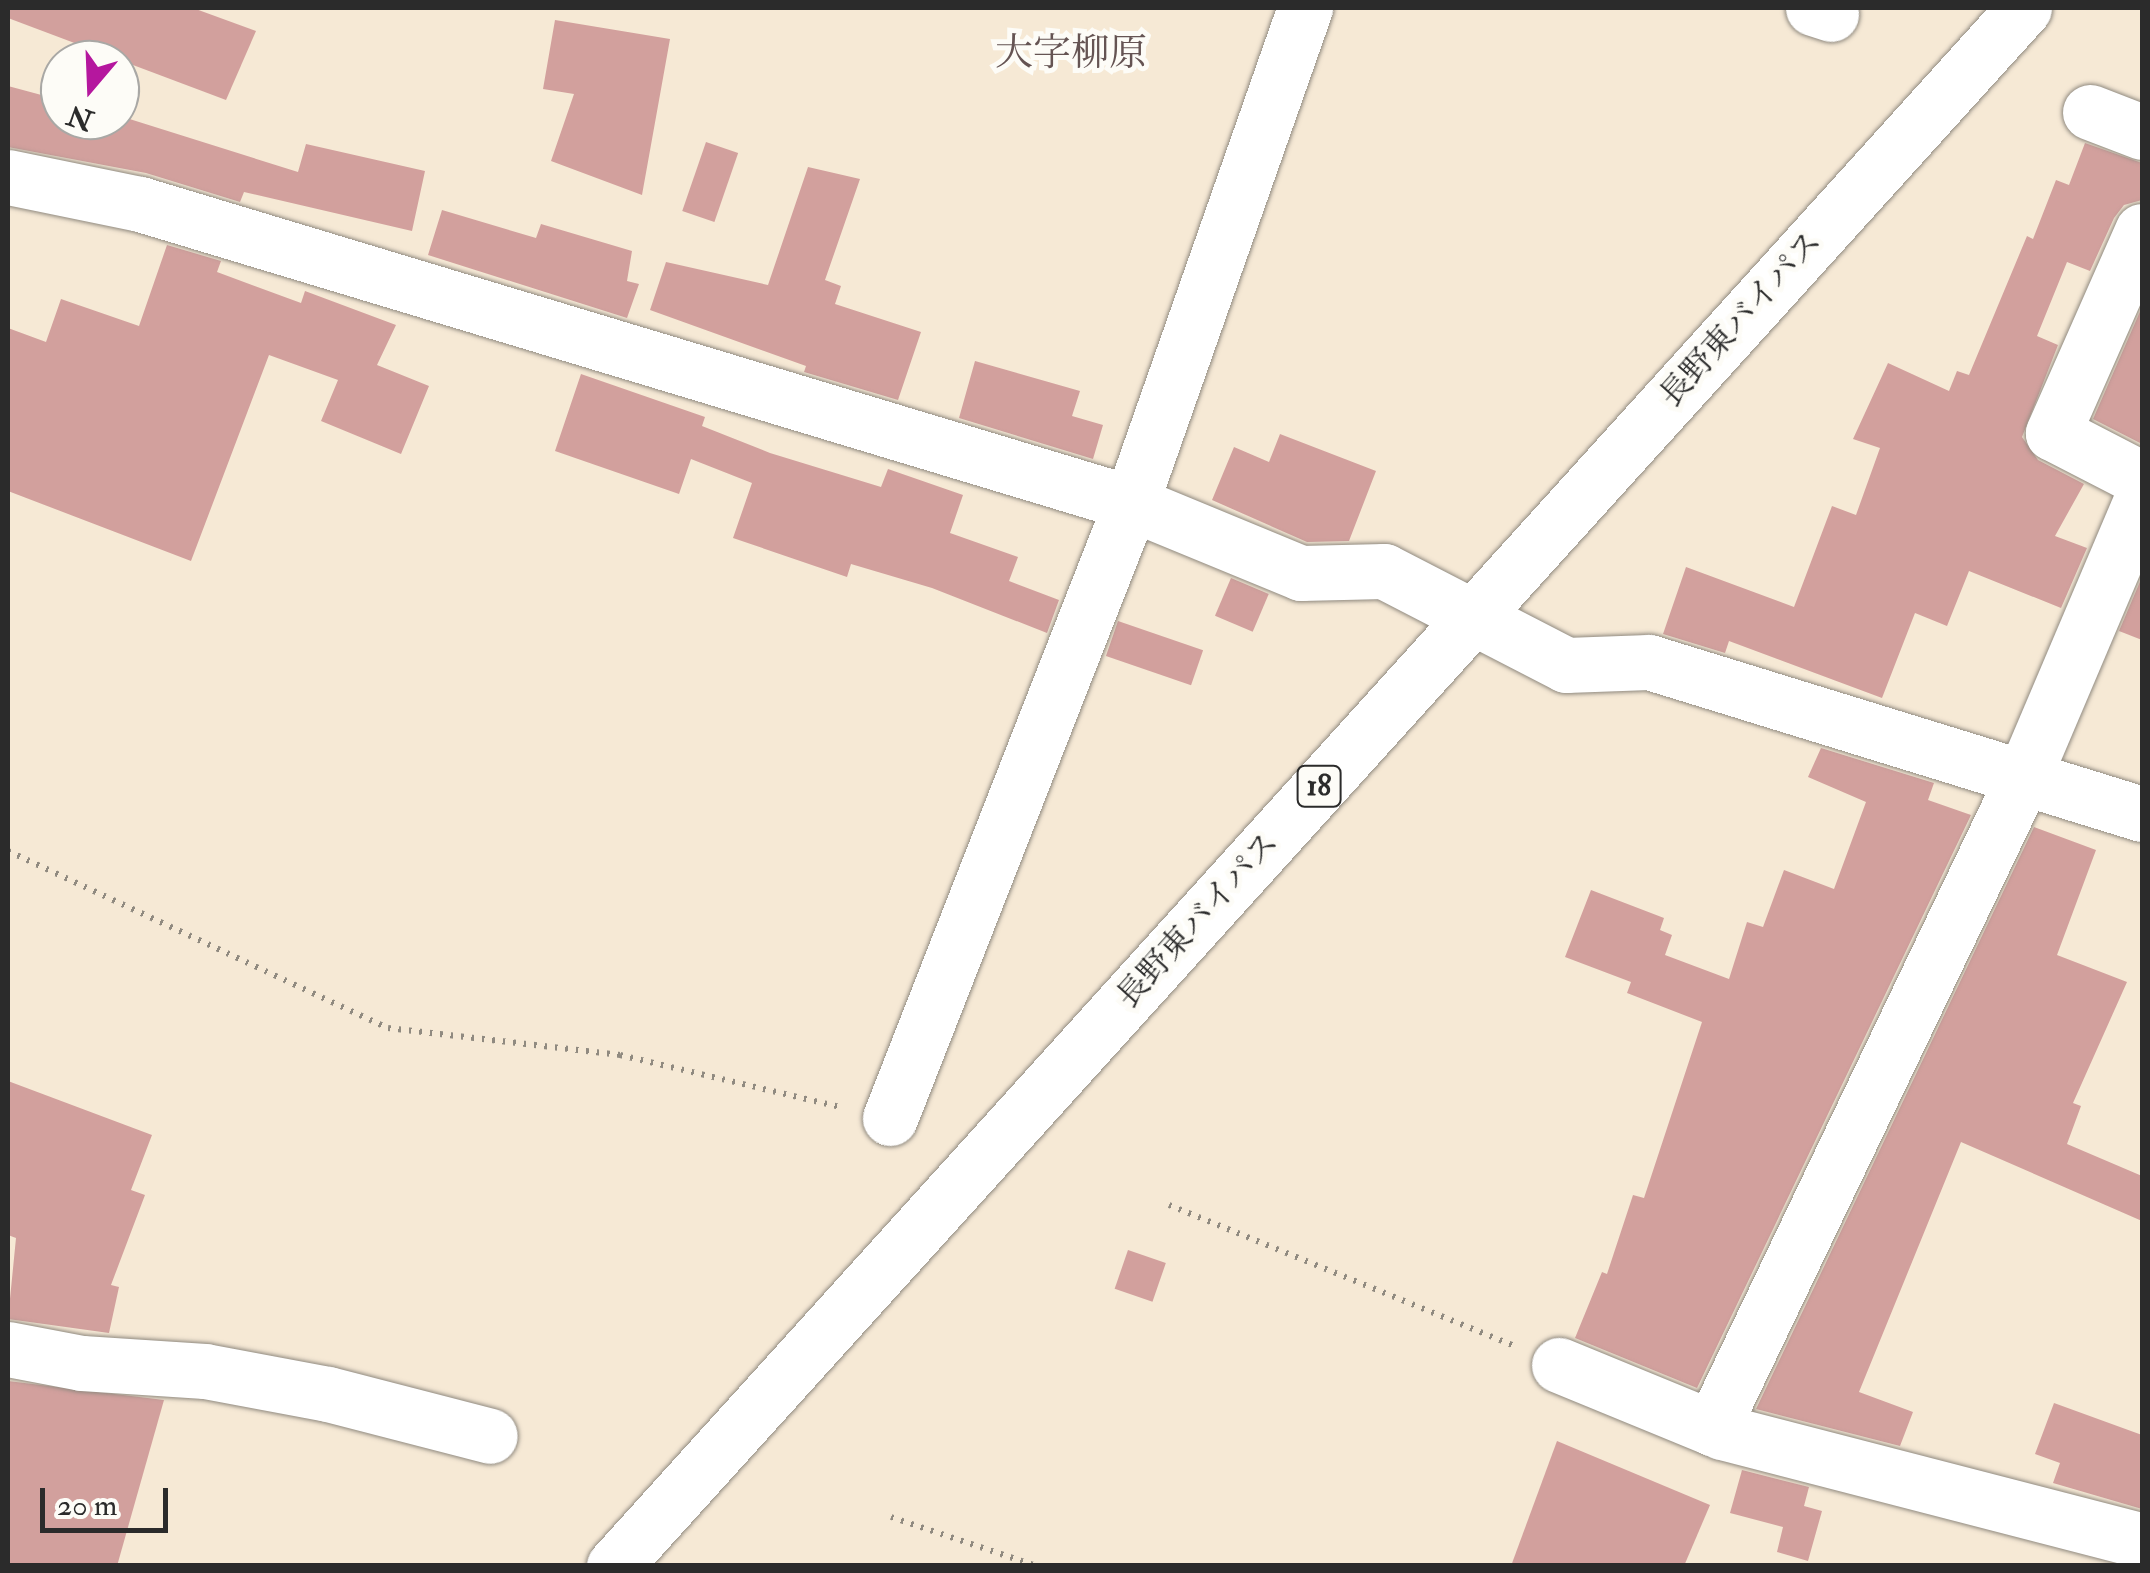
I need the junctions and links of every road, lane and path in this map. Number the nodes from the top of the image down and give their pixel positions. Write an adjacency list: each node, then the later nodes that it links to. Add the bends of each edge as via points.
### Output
1 (1306, 8): 9 (main road)
2 (2024, 8): 10 (main road, 長野東バイパス / 18)
3 (2090, 112): 4 (main road)
4 (2142, 132)
5 (8, 177): 9 (main road, via 140,204)
6 (2142, 231): 7 (main road, via 2053,432)
7 (2142, 479)
8 (2142, 498): 11 (main road)
9 (1131, 504): 10 (main road, via 1301,573 1384,571); 14 (main road)
10 (1474, 614): 11 (main road, via 1530,651 1566,665 1649,662); 22 (main road, 長野東バイパス / 18)
11 (2024, 776): 12 (main road); 18 (main road)
12 (2142, 814)
13 (8, 852): 14 (path, via 388,1028 620,1055)
14 (890, 1118)
15 (1169, 1205): 17 (path)
16 (8, 1348): 19 (main road, via 82,1363 206,1371)
17 (1559, 1364): 18 (main road)
18 (1712, 1428): 21 (main road)
19 (490, 1436)
20 (891, 1517): 23 (path)
21 (2142, 1542)
22 (614, 1566)
23 (1037, 1566)

